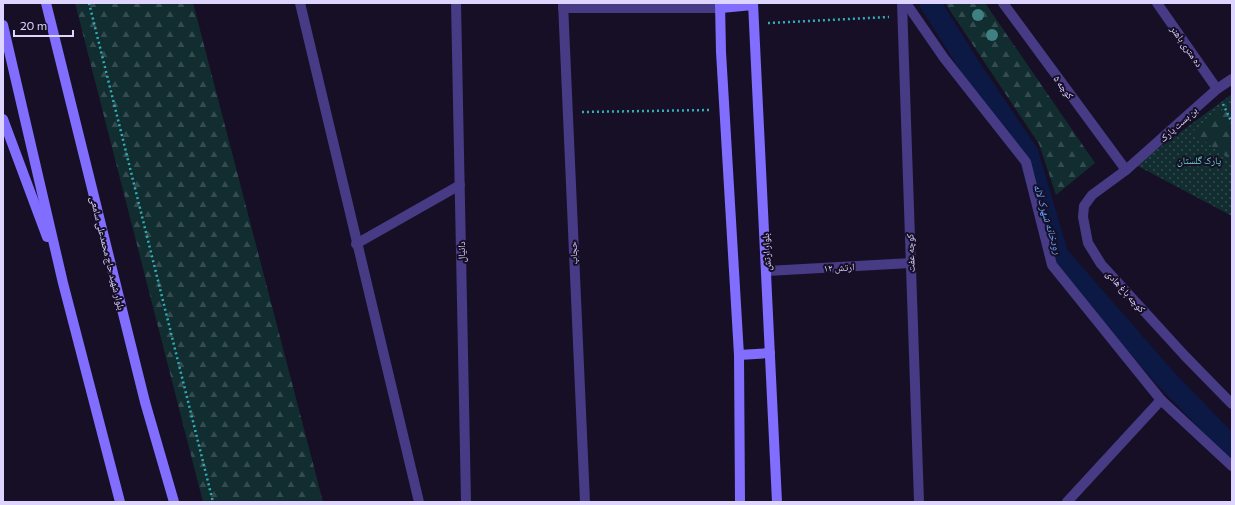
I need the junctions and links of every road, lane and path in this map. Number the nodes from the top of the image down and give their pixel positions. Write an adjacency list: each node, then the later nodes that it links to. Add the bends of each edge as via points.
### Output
1 (46, 3): 33 (street, بلوار شهید حاج محمدعلی سامعی, via 146,402)
2 (89, 3): 34 (path)
3 (300, 3): 23 (street)
4 (456, 3): 22 (street, دانیال)
5 (902, 3): 12 (street, کوچه عفت)
6 (906, 3): 29 (street, via 944,58 1026,162 1052,265)
7 (1003, 3): 21 (street, کوچه ۵)
8 (1157, 3): 16 (street, ده متری باهنر)
9 (754, 4): 11 (street); 13 (street, بلوار ارتش)
10 (563, 5): 11 (street); 18 (street, حجاب)
11 (721, 5): 17 (street, via 721,52)
12 (903, 16): 13 (path); 24 (street, کوچه عفت)
13 (754, 23): 25 (street, بلوار ارتش)
14 (3, 26): 26 (street)
15 (1232, 79): 16 (street, بن بست پارک)
16 (1217, 89): 20 (path); 21 (street, بن بست پارک)
17 (726, 110): 18 (path); 28 (street)
18 (568, 112): 37 (street, حجاب)
19 (3, 119): 26 (street)
20 (1232, 123)
21 (1126, 170): 30 (street, کوچه باغ هادی, via 1092,195 1084,206 1083,217 1088,243 1101,264)
22 (460, 185): 23 (street); 36 (street, دانیال)
23 (356, 244): 35 (street)
24 (911, 263): 25 (street, ارتش ۱۲); 40 (street, کوچه عفت)
25 (767, 271): 27 (street, بلوار ارتش)
26 (63, 284): 32 (street)
27 (770, 353): 28 (street); 39 (street, بلوار ارتش)
28 (739, 355): 38 (street)
29 (1161, 400): 31 (street); 41 (street)
30 (1232, 404)
31 (1232, 466)
32 (120, 502)
33 (174, 502)
34 (213, 502)
35 (419, 502)
36 (466, 502)
37 (585, 502)
38 (740, 502)
39 (777, 502)
40 (920, 502)
41 (1067, 502)

